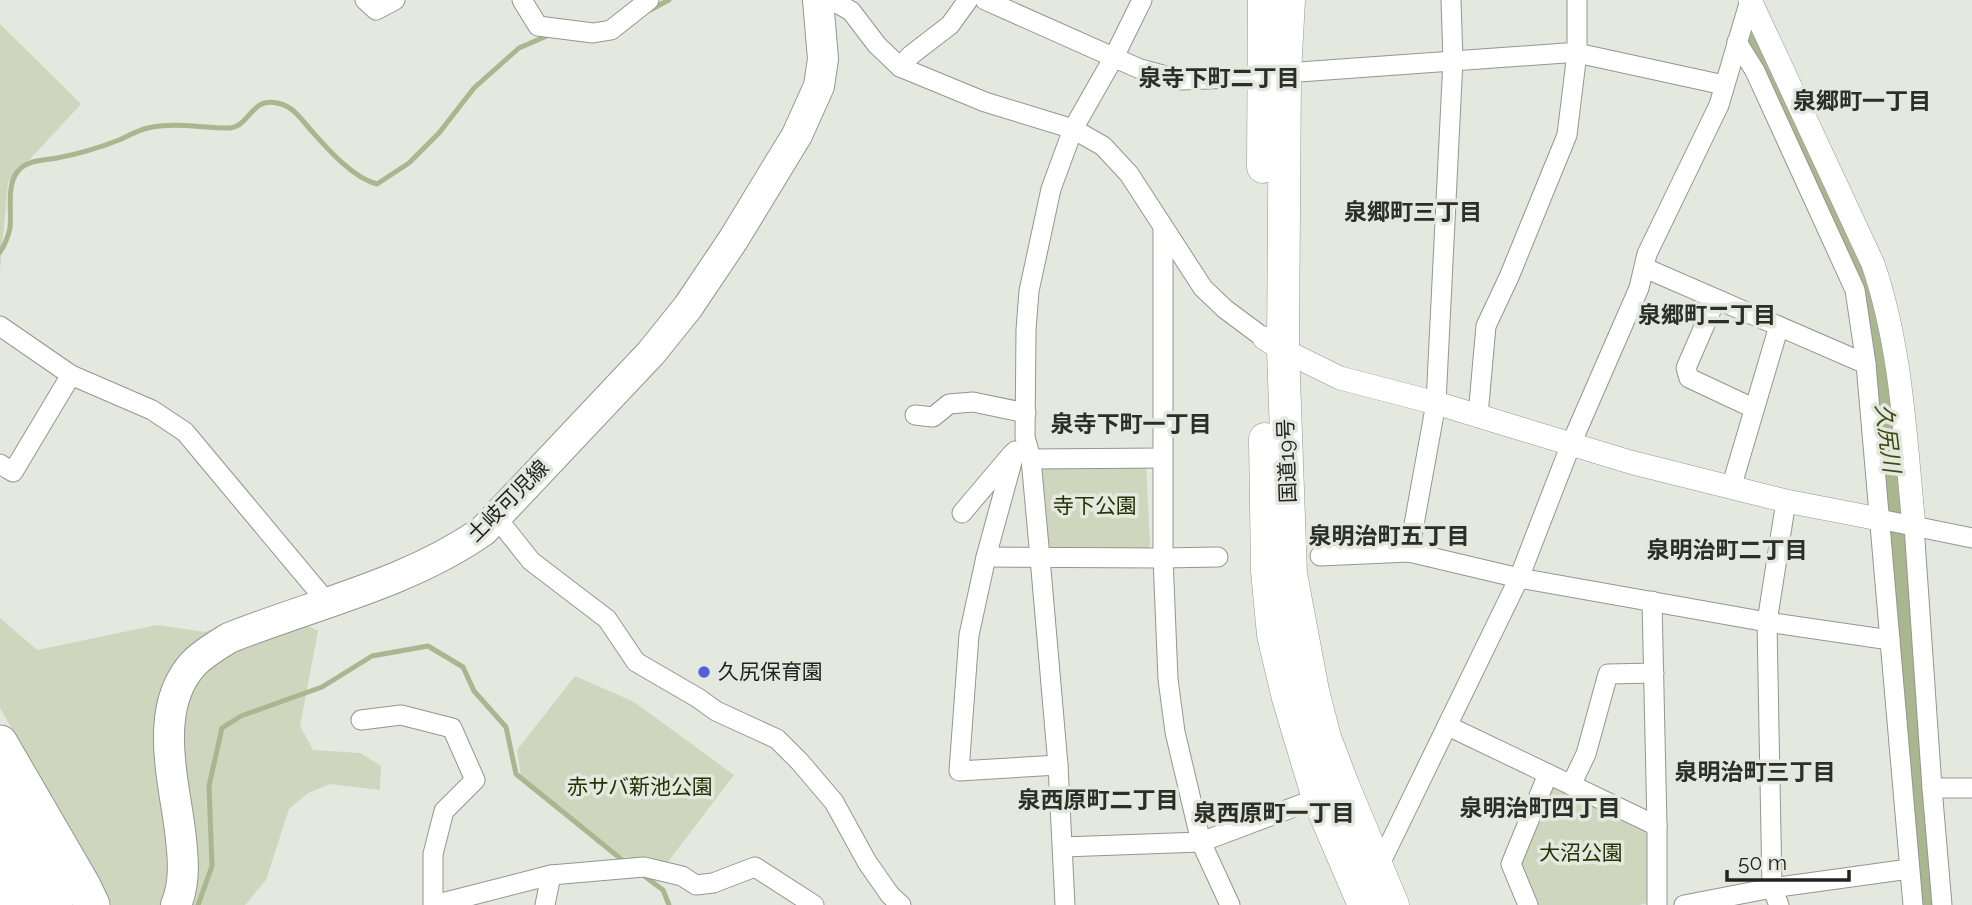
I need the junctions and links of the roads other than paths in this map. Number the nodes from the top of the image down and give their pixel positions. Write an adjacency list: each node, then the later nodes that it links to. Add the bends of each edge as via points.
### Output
1 (365, 0): 2 (street, via 376,10)
2 (395, 0)
3 (522, 0): 4 (street, via 538,26 593,33 611,30)
4 (649, 0)
5 (818, 0): 43 (main road, 土岐可児線, via 823,59 819,86 797,135 733,240 651,353)
6 (831, 0): 19 (street, via 851,11)
7 (968, 0): 19 (street, via 950,25)
8 (985, 0): 17 (street)
9 (1142, 0): 17 (street)
10 (1264, 0): 20 (highway, 国道19号)
11 (1289, 0): 20 (highway, 国道19号)
12 (1451, 0): 18 (street)
13 (1577, 0): 16 (street)
14 (1750, 0): 15 (street); 44 (street, via 1880,286 1899,374)
15 (1737, 42): 21 (street); 29 (street, via 1755,71 1855,290)
16 (1577, 53): 18 (street); 21 (street); 35 (street, via 1567,135 1486,326)
17 (1114, 57): 20 (street, via 1181,80); 22 (street)
18 (1453, 60): 20 (street); 31 (street)
19 (900, 67): 22 (street, via 985,102)
20 (1274, 75): 28 (highway, 国道19号)
21 (1724, 85): 24 (street, via 1719,105 1647,254)
22 (1073, 128): 23 (street, via 1103,146 1129,174); 33 (street, via 1051,189 1029,291)
23 (1163, 227): 28 (street, via 1203,288); 38 (street)
24 (1645, 268): 25 (street); 36 (street)
25 (1716, 299): 26 (street); 32 (street, via 1686,368 1689,378)
26 (1779, 326): 29 (street); 32 (street)
27 (0, 328): 30 (street)
28 (1274, 344): 31 (street, via 1340,378); 67 (highway, 国道19号, via 1266,528 1273,635); 72 (highway, 国道19号, via 1291,574 1299,622 1325,738)
29 (1866, 364): 44 (street)
30 (71, 375): 39 (street, via 13,472); 54 (street, via 152,410 185,432)
31 (1436, 403): 35 (street); 46 (street)
32 (1753, 408): 40 (street)
33 (1026, 413): 34 (street, via 974,402 949,404 933,417); 37 (street)
34 (915, 415)
35 (1478, 415): 36 (street)
36 (1571, 444): 40 (street); 52 (street)
37 (1024, 449): 38 (street); 42 (street); 48 (street); 50 (street)
38 (1163, 458): 51 (street)
39 (0, 464)
40 (1731, 488): 41 (street)
41 (1786, 501): 44 (street); 55 (street)
42 (962, 513)
43 (496, 517): 54 (main road, 土岐可児線, via 460,547 424,566); 82 (street, via 531,561 607,619 636,662 716,711 777,739 834,802 867,862)
44 (1896, 522): 45 (street); 56 (street); 64 (street)
45 (1972, 538)
46 (1409, 552): 47 (street); 52 (street)
47 (1320, 556)
48 (986, 557): 50 (street); 61 (street, via 969,635 959,771)
49 (1218, 557): 51 (street)
50 (1040, 558): 51 (street); 61 (street)
51 (1163, 558): 69 (street, via 1168,680 1175,732)
52 (1519, 578): 53 (street); 59 (street)
53 (1652, 601): 55 (street); 57 (street)
54 (327, 602): 78 (main road, 土岐可児線, via 229,638 189,670 175,693 169,735 184,870)
55 (1768, 622): 56 (street); 75 (street)
56 (1890, 640): 73 (street)
57 (1654, 673): 63 (street, via 1608,674 1586,754); 68 (street)
58 (361, 720): 79 (street, via 401,715 452,728 475,780 444,811 433,854)
59 (1448, 726): 62 (street); 72 (street)
60 (0, 743): 76 (highway)
61 (1058, 765): 71 (street)
62 (1548, 774): 63 (street); 87 (street, via 1511,864)
63 (1571, 785): 68 (street)
64 (1932, 788): 65 (street); 91 (street)
65 (1972, 788)
66 (0, 792): 76 (highway)
67 (1318, 798): 69 (street); 85 (highway, 国道19号)
68 (1657, 826): 88 (street)
69 (1201, 842): 71 (street); 84 (street)
70 (0, 847): 77 (highway)
71 (1063, 847): 83 (street)
72 (1378, 868): 86 (highway, 国道19号)
73 (1909, 869): 75 (street); 90 (street)
74 (551, 875): 79 (street); 80 (street); 81 (street, via 644,867 682,876 696,885 755,867)
75 (1776, 896): 89 (street)
76 (76, 899)
77 (29, 905)
78 (176, 905)
79 (433, 905)
80 (545, 905)
81 (814, 905)
82 (901, 905)
83 (1065, 905)
84 (1230, 905)
85 (1364, 905)
86 (1393, 905)
87 (1528, 905)
88 (1657, 905)
89 (1684, 905)
90 (1913, 905)
91 (1942, 905)

